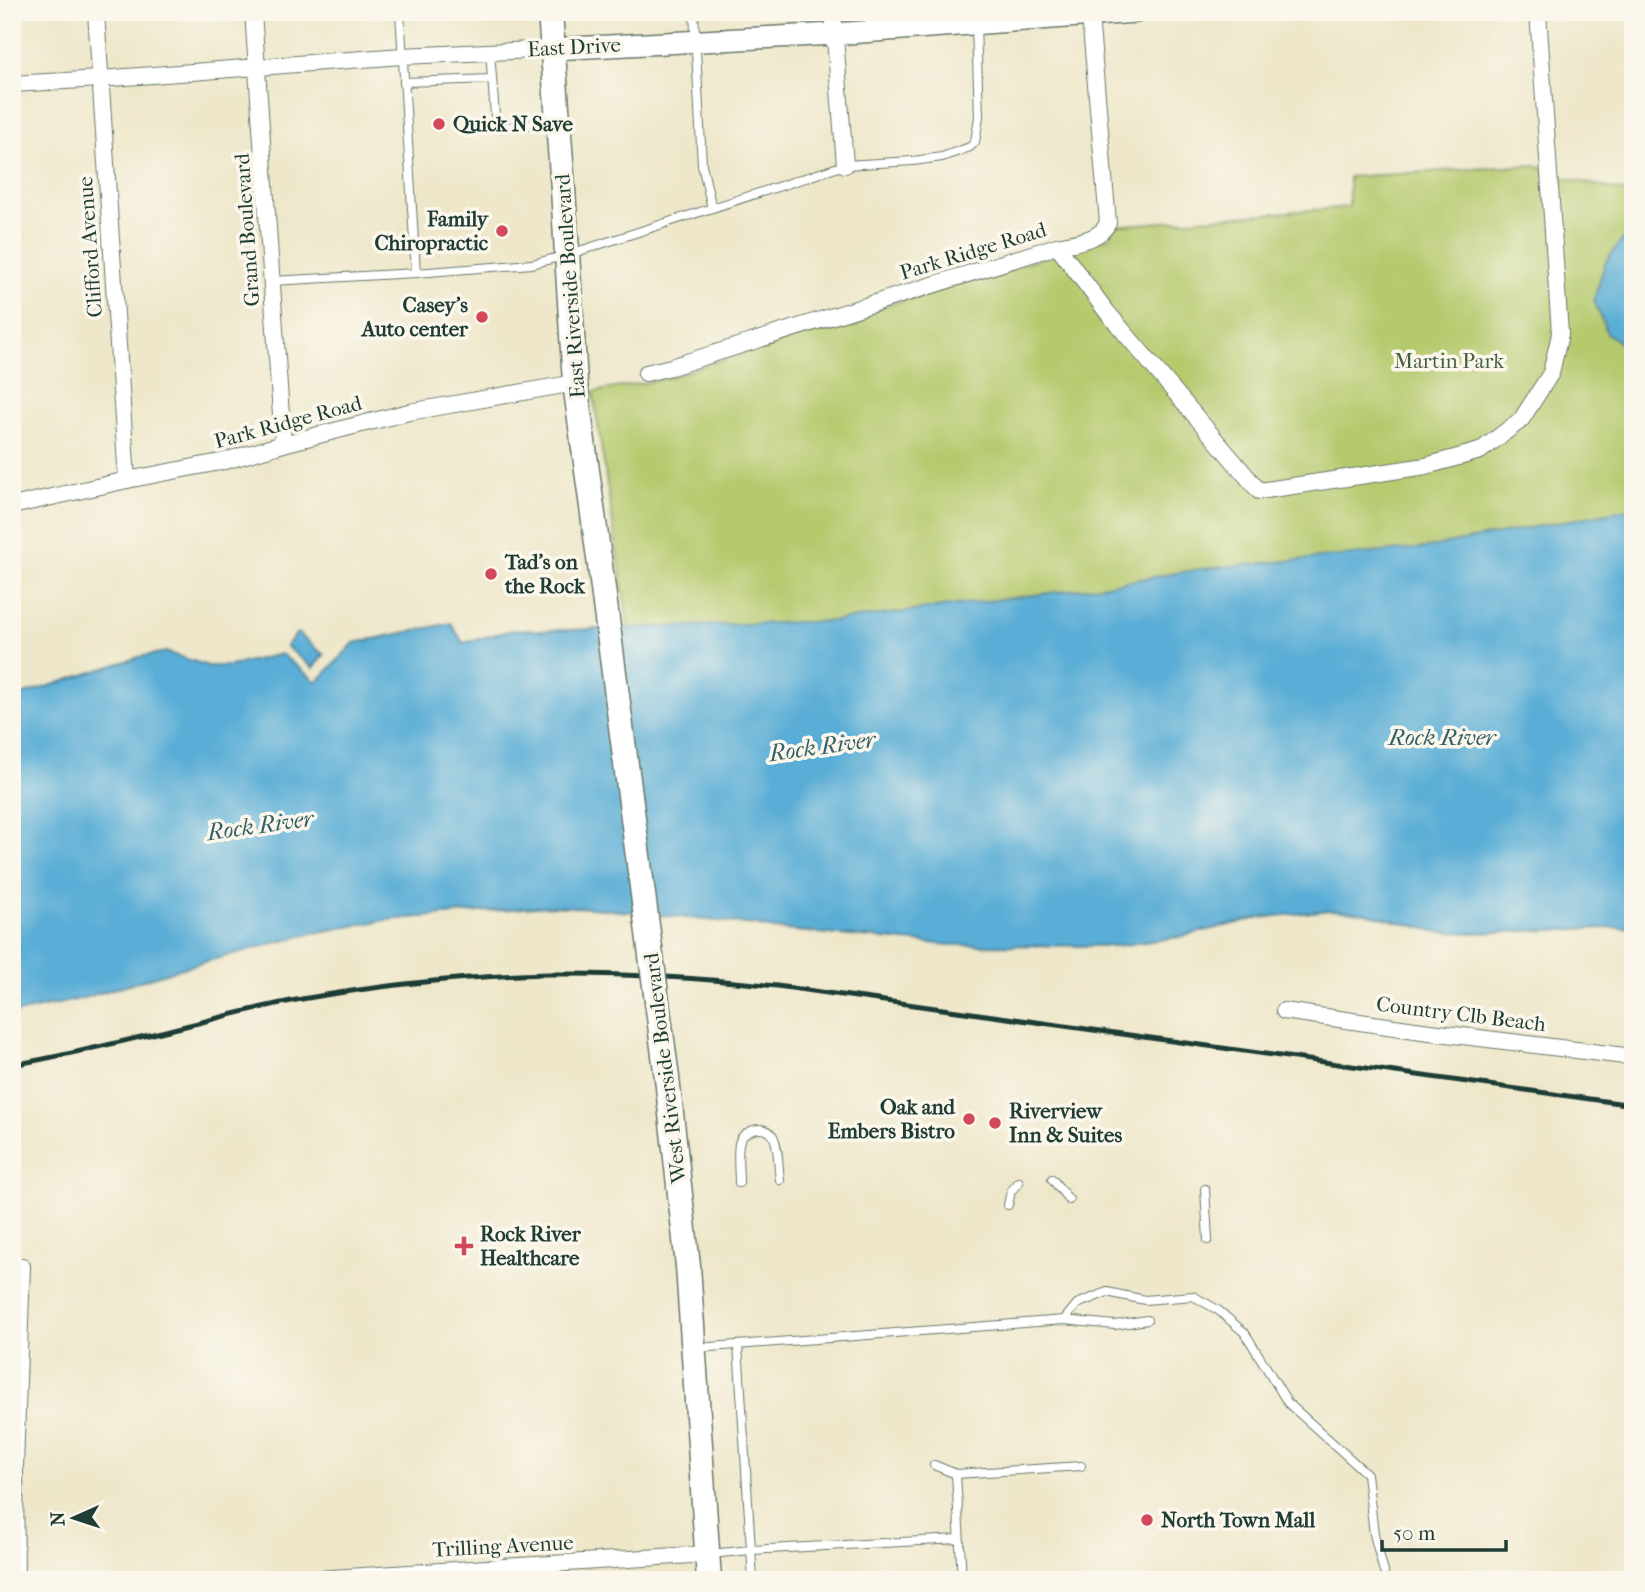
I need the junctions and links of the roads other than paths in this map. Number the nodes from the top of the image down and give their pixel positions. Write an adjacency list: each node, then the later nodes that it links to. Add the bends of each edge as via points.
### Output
1 (96, 12): 17 (street, Clifford Avenue)
2 (253, 12): 16 (street, Grand Boulevard)
3 (400, 12): 15 (lane)
4 (551, 12): 13 (main road, East Riverside Boulevard)
5 (694, 12): 12 (lane)
6 (833, 12): 11 (street)
7 (1136, 12): 9 (street, East Drive)
8 (1538, 12): 24 (street, via 1560,334 1551,373 1521,420 1480,451 1426,466 1259,491)
9 (1104, 14): 10 (street, East Drive); 24 (street, Park Ridge Road, via 1108,223 1096,236)
10 (976, 24): 11 (street, East Drive); 22 (lane, via 979,117 975,142 942,157)
11 (834, 34): 12 (street, East Drive); 22 (street)
12 (696, 41): 13 (street, East Drive); 23 (lane, via 702,164)
13 (553, 49): 14 (street, East Drive); 21 (main road, East Riverside Boulevard)
14 (491, 52): 15 (street, East Drive); 18 (lane)
15 (402, 56): 16 (street, East Drive); 19 (lane)
16 (257, 67): 17 (street, East Drive); 27 (street, Grand Boulevard)
17 (100, 79): 20 (street, East Drive); 31 (street, Clifford Avenue)
18 (492, 79): 19 (lane); 21 (lane, via 496,128)
19 (404, 82): 26 (lane)
20 (12, 83)
21 (559, 122): 25 (main road, East Riverside Boulevard)
22 (845, 165): 23 (lane)
23 (712, 208): 25 (lane)
24 (1057, 246): 28 (street, Park Ridge Road)
25 (567, 256): 26 (lane, via 532,264); 29 (main road, East Riverside Boulevard)
26 (416, 274): 27 (lane)
27 (272, 281): 30 (street, Grand Boulevard)
28 (646, 373)
29 (575, 383): 30 (street, Park Ridge Road, via 409,412); 33 (main road, East Riverside Boulevard)
30 (283, 444): 31 (street, Park Ridge Road, via 225,461)
31 (127, 480): 32 (street, Park Ridge Road)
32 (12, 506)
33 (599, 558): 48 (main road, West Riverside Boulevard, bridge, via 667,1078)
34 (1284, 1011): 35 (street, Country Clb Beach)
35 (1633, 1058)
36 (1052, 1179): 41 (lane)
37 (780, 1180): 39 (lane, via 774,1137 755,1129 738,1143)
38 (1019, 1182): 42 (lane)
39 (739, 1183)
40 (1205, 1189): 43 (lane)
41 (1069, 1200)
42 (1008, 1205)
43 (1208, 1240)
44 (22, 1266): 56 (street)
45 (1064, 1320): 46 (lane, via 1115,1325); 47 (lane); 55 (lane, via 1077,1304 1107,1292 1145,1300 1193,1297 1218,1310 1245,1333 1288,1403 1367,1474)
46 (1147, 1320)
47 (738, 1345): 48 (lane); 53 (lane)
48 (694, 1348): 54 (main road, West Riverside Boulevard)
49 (934, 1465): 51 (lane)
50 (1081, 1466): 51 (lane)
51 (956, 1474): 52 (lane)
52 (959, 1539): 53 (lane); 60 (lane)
53 (751, 1550): 54 (lane); 59 (lane)
54 (707, 1554): 57 (street, Trilling Avenue); 58 (main road, West Riverside Boulevard)
55 (1384, 1572)
56 (16, 1580)
57 (301, 1580)
58 (709, 1580)
59 (753, 1580)
60 (961, 1580)

